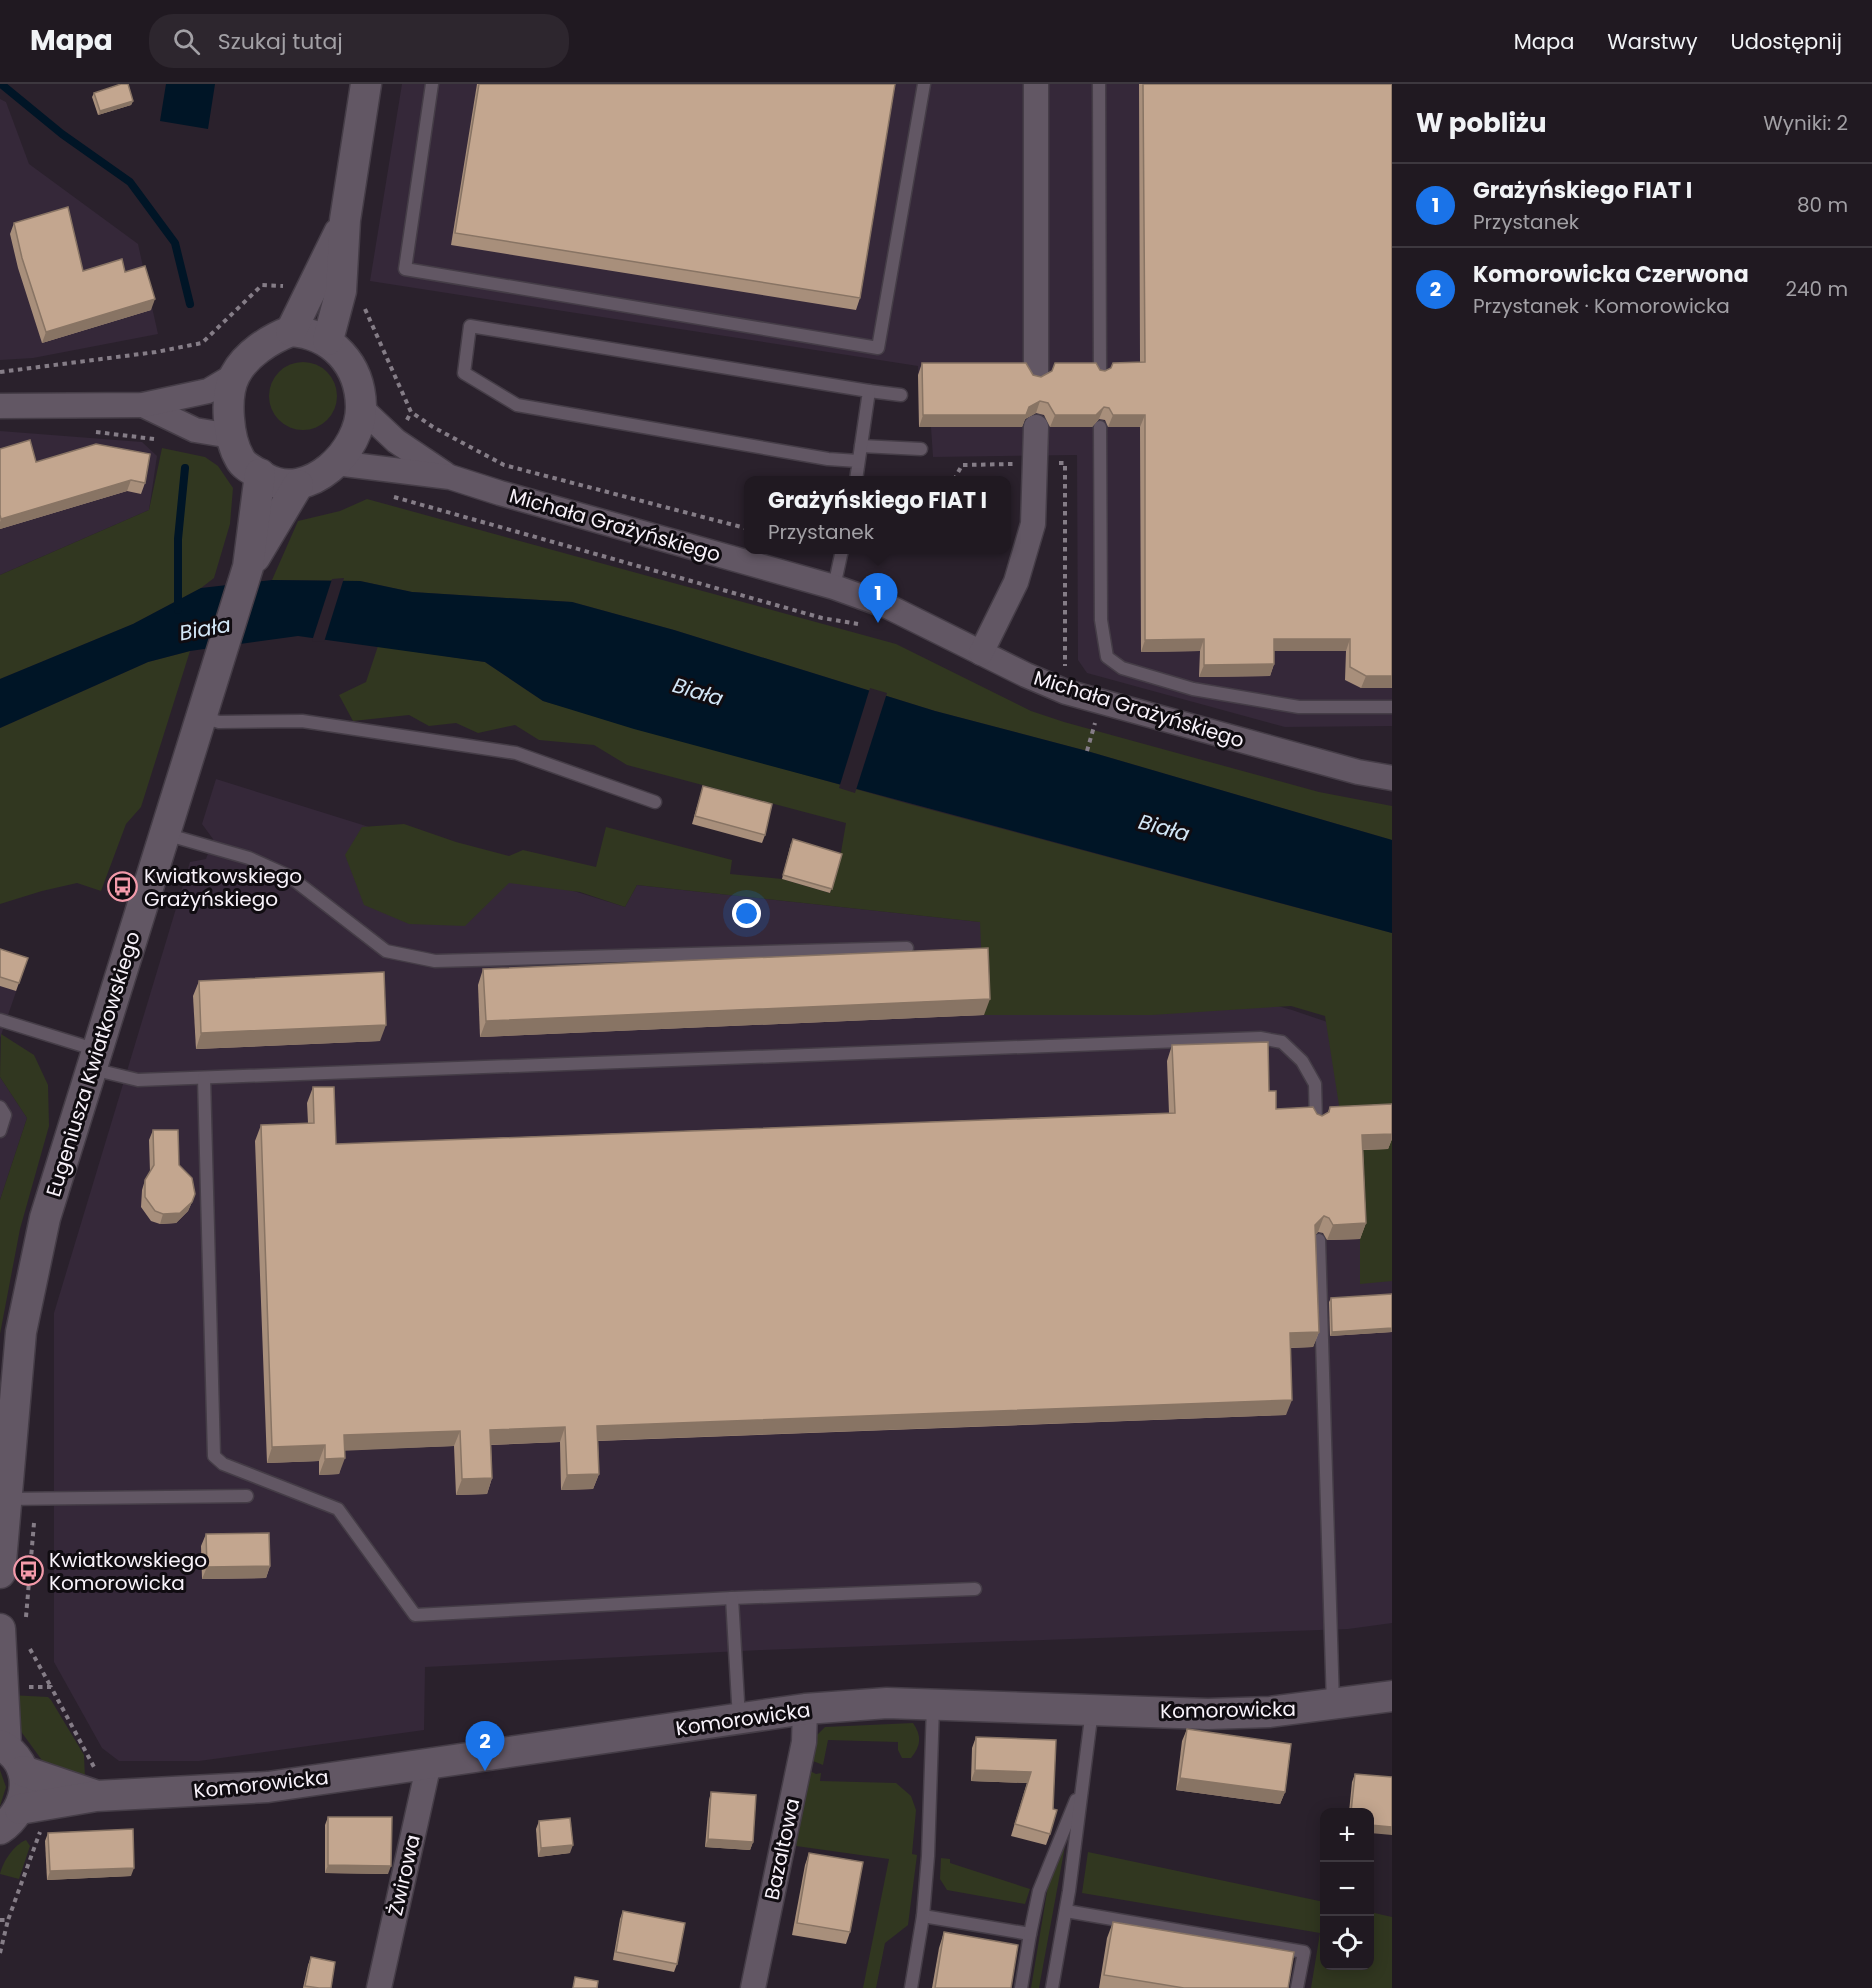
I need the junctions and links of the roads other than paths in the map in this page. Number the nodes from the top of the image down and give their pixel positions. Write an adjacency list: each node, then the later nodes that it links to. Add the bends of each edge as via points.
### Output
1 (366, 84): 6 (street)
2 (432, 84): 3 (lane, via 405,269 878,348)
3 (924, 84)
4 (1036, 84): 10 (street)
5 (1099, 84): 11 (lane)
6 (345, 220): 7 (street); 8 (street, via 342,291)
7 (291, 331): 8 (street, via 311,332); 9 (street, via 267,340)
8 (328, 340): 16 (street, via 344,357 357,382)
9 (235, 375): 14 (street, via 208,391); 19 (street, via 228,416)
10 (1036, 375)
11 (1100, 375)
12 (869, 391): 13 (lane); 20 (lane); 22 (lane, via 470,326 464,373 517,405)
13 (901, 395)
14 (142, 405): 15 (street); 19 (street, via 195,430)
15 (0, 406)
16 (362, 408): 23 (street, via 353,437); 26 (street, Michała Grażyńskiego, via 396,441)
17 (1036, 427): 31 (street, via 1033,524 1016,582)
18 (1100, 427): 32 (lane, via 1101,620 1107,657 1122,668 1193,689 1299,707)
19 (231, 436): 24 (street, via 241,462)
20 (861, 446): 21 (lane); 22 (lane)
21 (921, 449)
22 (858, 461): 25 (lane)
23 (336, 463): 26 (street, Michała Grażyńskiego); 27 (street)
24 (260, 474): 27 (street, via 277,485); 29 (street, Eugeniusza Kwiatkowskiego)
25 (856, 476)
26 (450, 477): 30 (street, Michała Grażyńskiego)
27 (298, 485): 29 (street, Eugeniusza Kwiatkowskiego)
28 (841, 554): 30 (lane)
29 (248, 567): 33 (street, Eugeniusza Kwiatkowskiego)
30 (834, 587): 31 (street, Michała Grażyńskiego, via 887,606)
31 (981, 653): 34 (street, Michała Grażyńskiego, via 1066,692)
32 (1392, 706)
33 (206, 707): 35 (lane, via 219,722 302,721 516,753); 36 (street, Eugeniusza Kwiatkowskiego)
34 (1392, 778)
35 (655, 802)
36 (165, 834): 37 (lane, via 249,858 289,876 386,951 435,961); 39 (street, Eugeniusza Kwiatkowskiego)
37 (908, 948)
38 (0, 1020): 39 (lane)
39 (94, 1059): 40 (lane, via 138,1080); 46 (street, Eugeniusza Kwiatkowskiego, via 45,1218 21,1332)
40 (204, 1078): 42 (lane, via 1260,1038 1282,1042 1302,1061 1315,1084); 49 (lane, via 214,1456 223,1464 338,1509 415,1615)
41 (0, 1107): 43 (lane, via 5,1115)
42 (1316, 1123)
43 (0, 1131)
44 (1319, 1240): 53 (lane)
45 (247, 1496): 46 (lane)
46 (20, 1499): 47 (street, Eugeniusza Kwiatkowskiego)
47 (0, 1573)
48 (975, 1589): 49 (lane)
49 (732, 1598): 56 (lane)
50 (16, 1631): 57 (street)
51 (1392, 1696): 53 (street, Komorowicka)
52 (933, 1704): 54 (street, Komorowicka); 55 (street, Komorowicka); 63 (lane)
53 (1333, 1706): 55 (street, Komorowicka, via 1208,1714)
54 (805, 1709): 56 (street, Komorowicka); 66 (street, Bazaltowa, via 804,1742)
55 (1092, 1710): 59 (lane)
56 (739, 1719): 58 (street, Komorowicka)
57 (10, 1754): 60 (street, Komorowicka); 61 (street, via 26,1790)
58 (429, 1763): 60 (street, Komorowicka, via 268,1787); 65 (street, Żwirowa)
59 (1083, 1783): 62 (lane); 64 (lane, via 1039,1891)
60 (96, 1796): 61 (street, Komorowicka)
61 (10, 1819)
62 (1066, 1911): 69 (lane); 70 (lane, via 1304,1952)
63 (923, 1916): 64 (lane); 67 (lane)
64 (1030, 1935): 68 (lane)
65 (379, 1988)
66 (753, 1988)
67 (911, 1988)
68 (1021, 1988)
69 (1052, 1988)
70 (1298, 1988)

